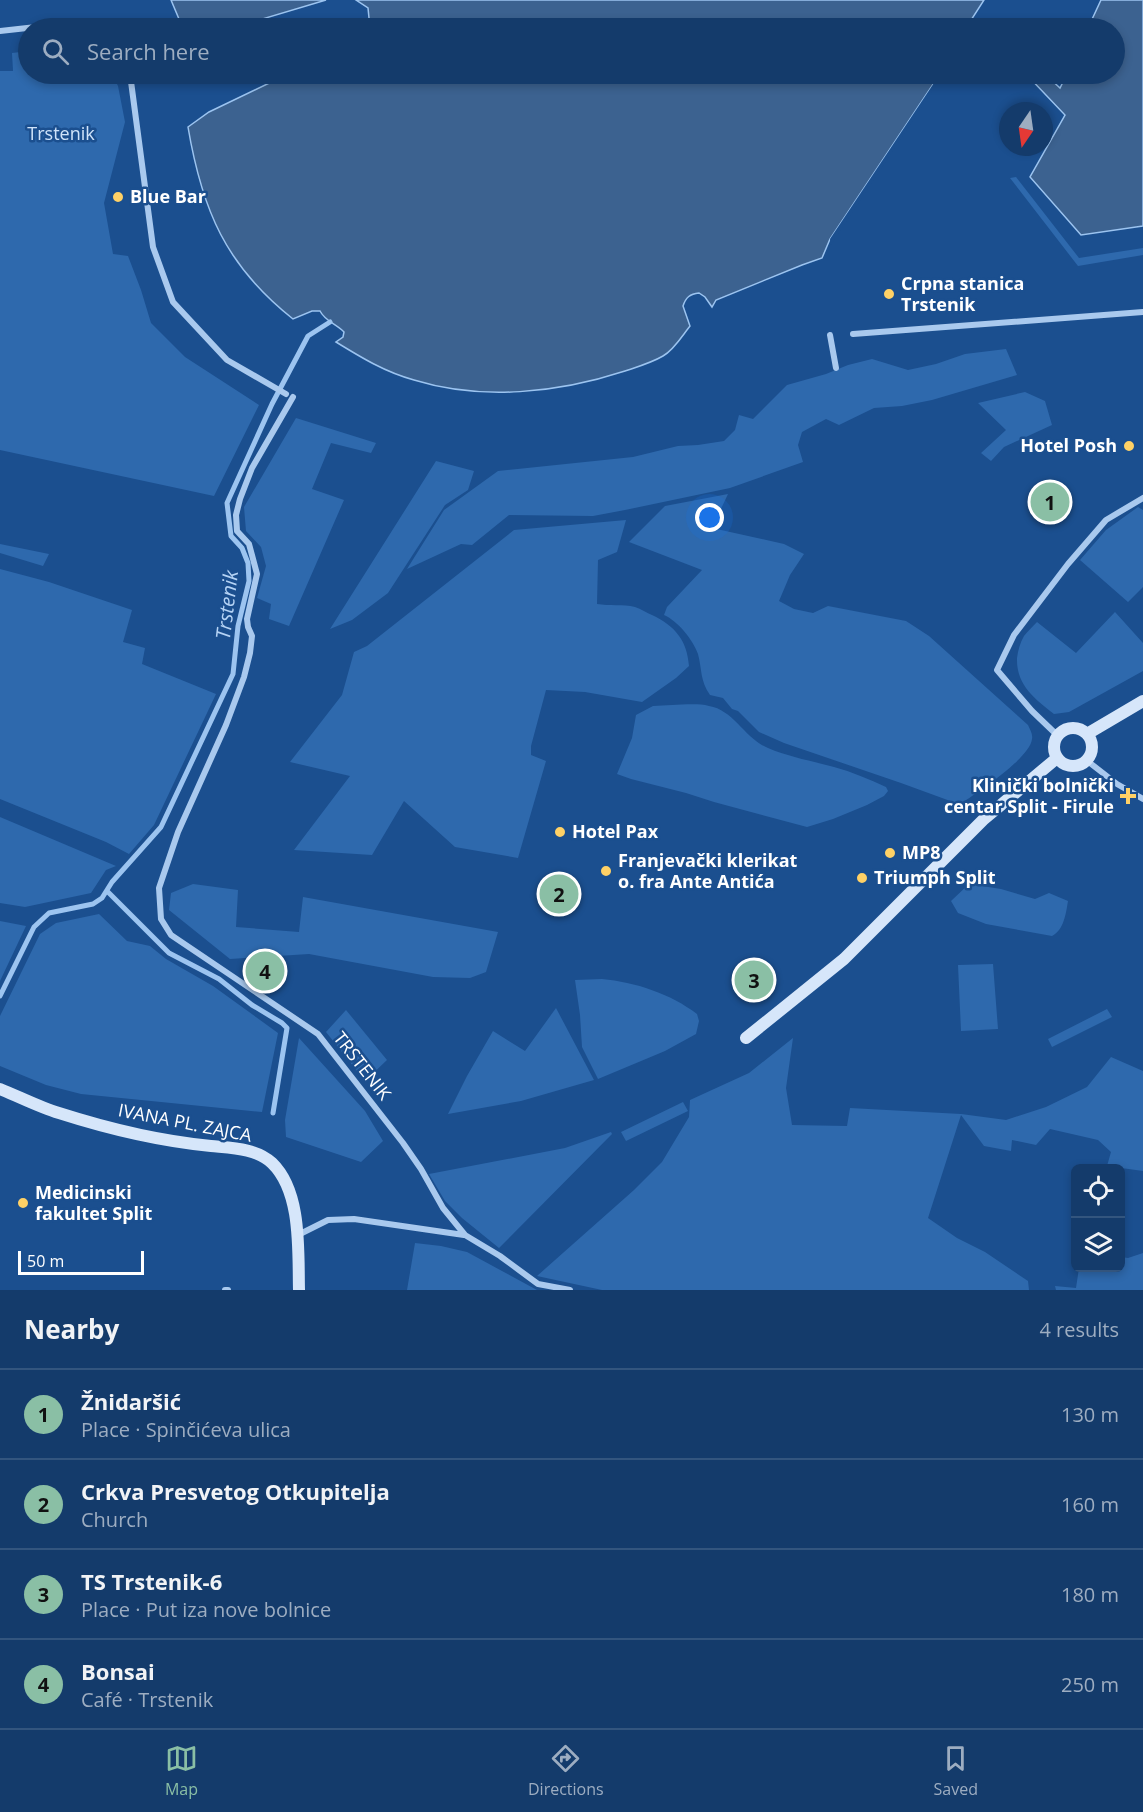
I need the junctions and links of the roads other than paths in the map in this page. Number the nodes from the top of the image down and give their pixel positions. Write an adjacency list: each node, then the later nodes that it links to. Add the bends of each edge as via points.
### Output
1 (18, 29): 2 (street)
2 (0, 31)
3 (131, 84): 18 (street, TRSTENIK, via 153,247 173,302 227,360 290,395 240,499 237,531 249,544 257,574 247,619 252,636 250,653 226,725 178,832 159,888 161,919 171,935 318,1034 403,1143 443,1208)
4 (1143, 312): 5 (street)
5 (853, 334)
6 (830, 335): 7 (street)
7 (836, 368)
8 (1143, 498): 11 (street, via 1106,520 1068,564 1014,635 997,670)
9 (1143, 701): 10 (street)
10 (1087, 734): 11 (street, via 1074,728); 13 (street, via 1092,750)
11 (1057, 735): 12 (street, via 1053,746)
12 (1057, 758): 13 (street, via 1070,766); 15 (street, via 976,828 844,959)
13 (1086, 760): 14 (street)
14 (1143, 799)
15 (746, 1038)
16 (0, 1089): 17 (street, IVANA PL. ZAJCA, via 57,1113 123,1132 171,1142 248,1150 271,1162 285,1182 293,1202)
17 (298, 1235): 18 (street, TRSTENIK, via 328,1220 354,1219); 19 (street, IVANA PL. ZAJCA)
18 (465, 1235): 20 (street, TRSTENIK, via 538,1284)
19 (298, 1290)
20 (570, 1290)

